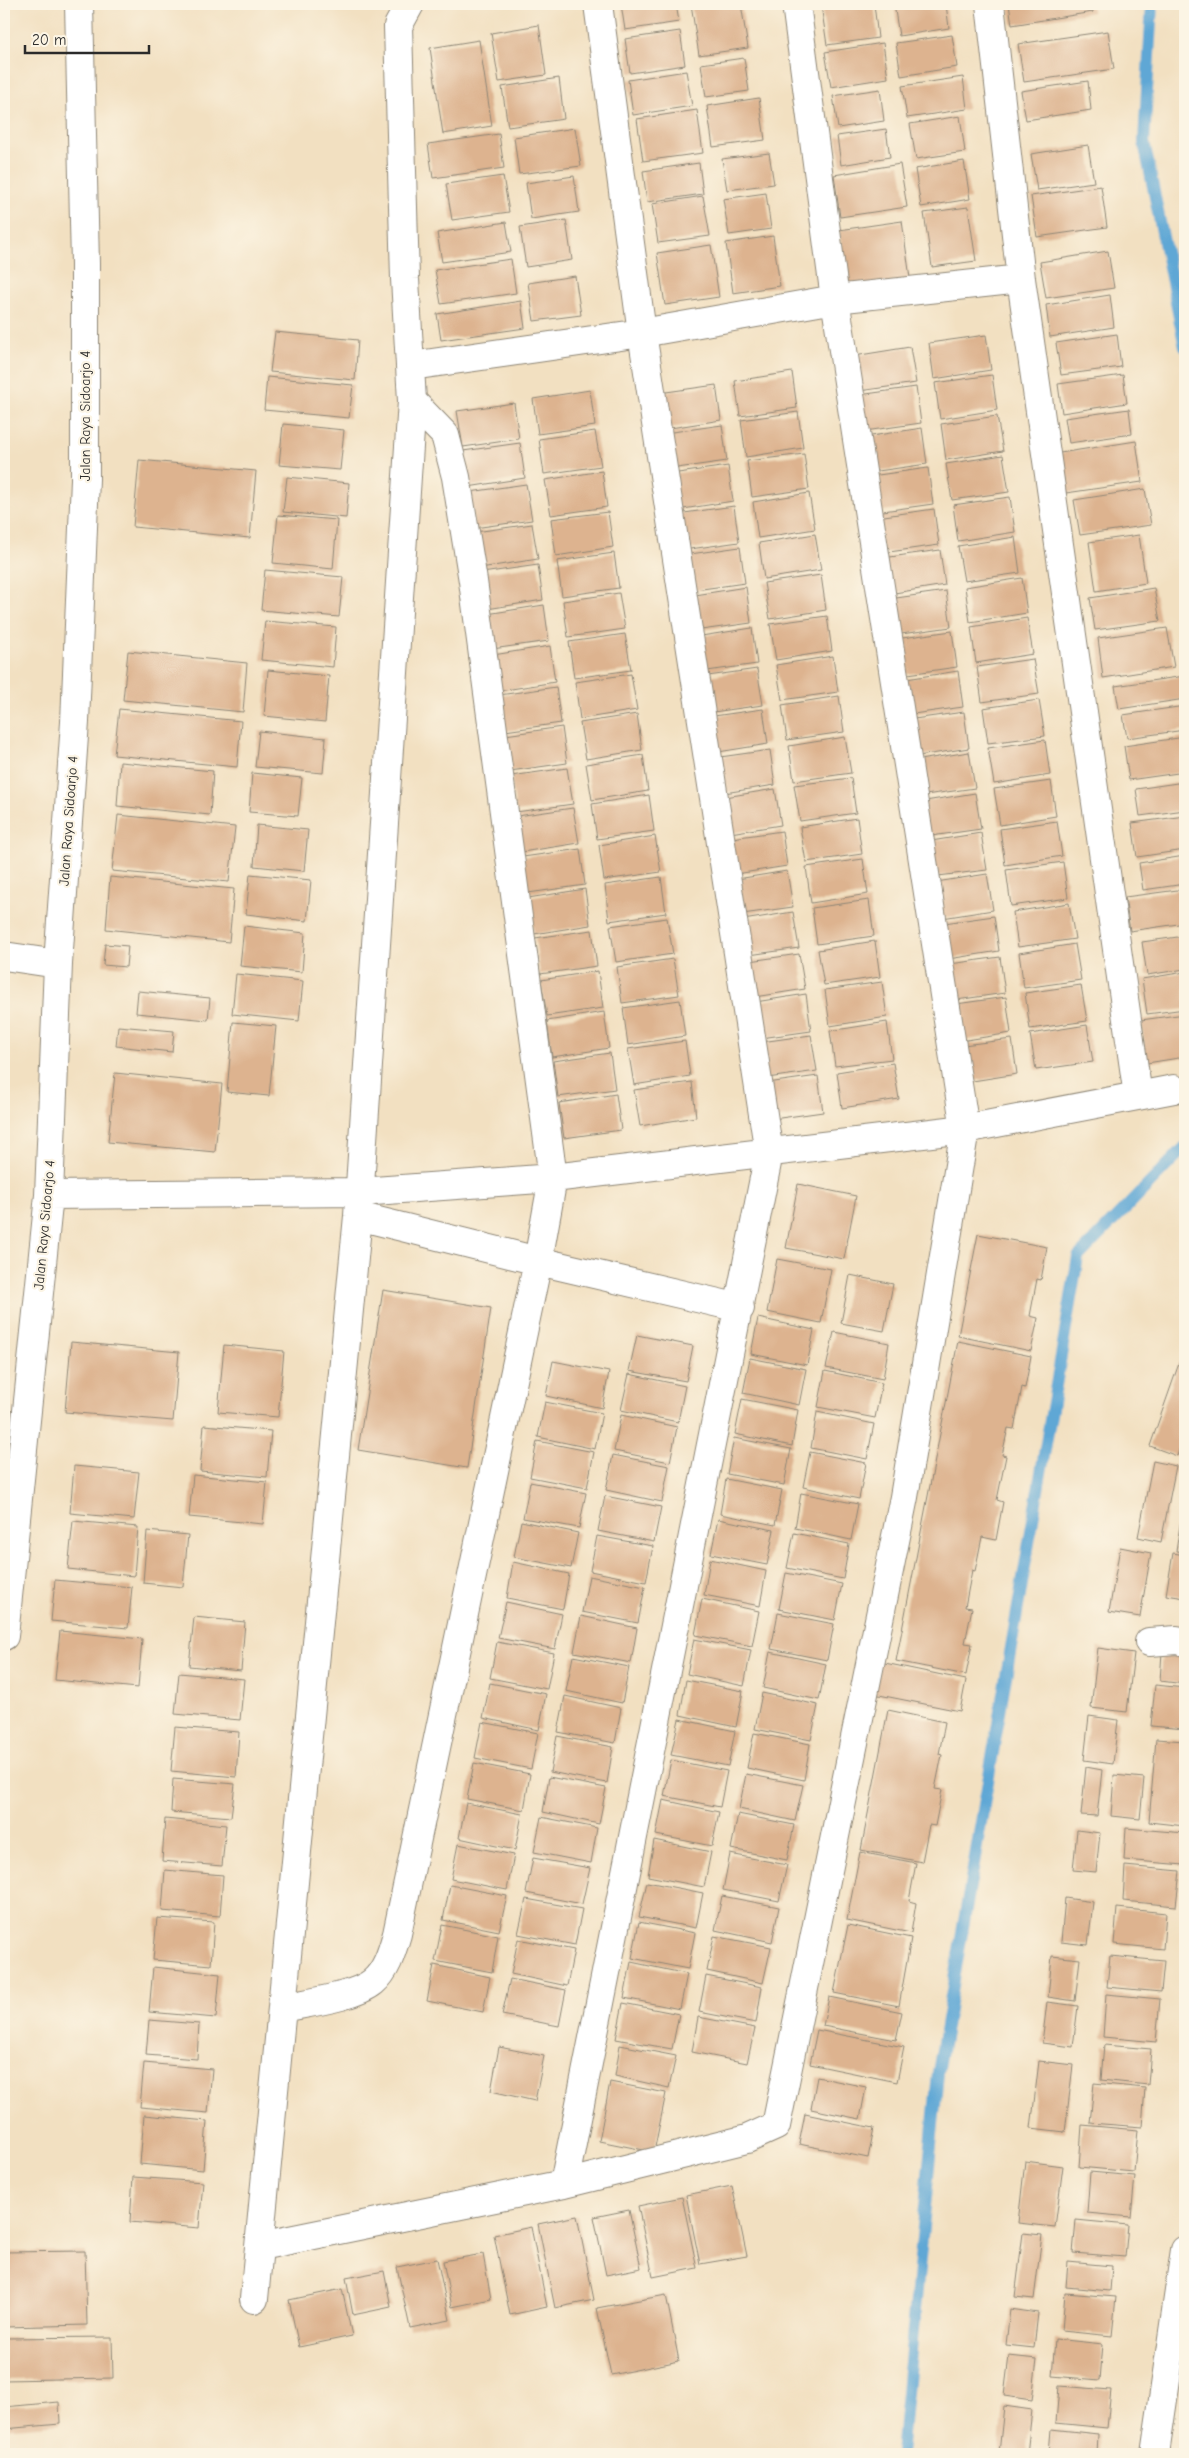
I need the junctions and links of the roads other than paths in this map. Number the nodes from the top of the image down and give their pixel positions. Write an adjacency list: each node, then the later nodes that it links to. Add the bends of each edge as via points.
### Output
1 (80, 4): 12 (street, Jalan Raya Sidoarjo 4, via 85,478 74,722)
2 (410, 4): 9 (street, via 398,26 405,280)
3 (598, 4): 8 (street)
4 (796, 4): 7 (street)
5 (990, 4): 6 (street)
6 (1022, 279): 7 (street); 14 (street)
7 (835, 299): 8 (street); 15 (street)
8 (642, 333): 9 (street); 16 (street)
9 (411, 366): 10 (street)
10 (412, 401): 17 (street, via 445,435 456,477 473,581); 19 (street)
11 (4, 956): 12 (street)
12 (58, 964): 18 (street, Jalan Raya Sidoarjo 4)
13 (1174, 1089): 14 (street)
14 (1138, 1096): 15 (street)
15 (965, 1129): 16 (street); 26 (street, via 904,1497 776,2126 747,2140)
16 (769, 1153): 17 (street); 21 (street)
17 (553, 1178): 19 (street); 20 (street)
18 (48, 1195): 19 (street); 22 (street, Jalan Raya Sidoarjo 4)
19 (359, 1204): 20 (street); 25 (street)
20 (538, 1261): 21 (street); 25 (street, via 389,1961 372,1983 343,1996)
21 (740, 1308): 26 (street)
22 (4, 1636)
23 (1149, 1642): 24 (street)
24 (1185, 1642)
25 (283, 2008): 27 (street)
26 (564, 2184): 27 (street)
27 (260, 2246): 29 (street)
28 (1185, 2250): 30 (street)
29 (254, 2299)
30 (1155, 2454)

